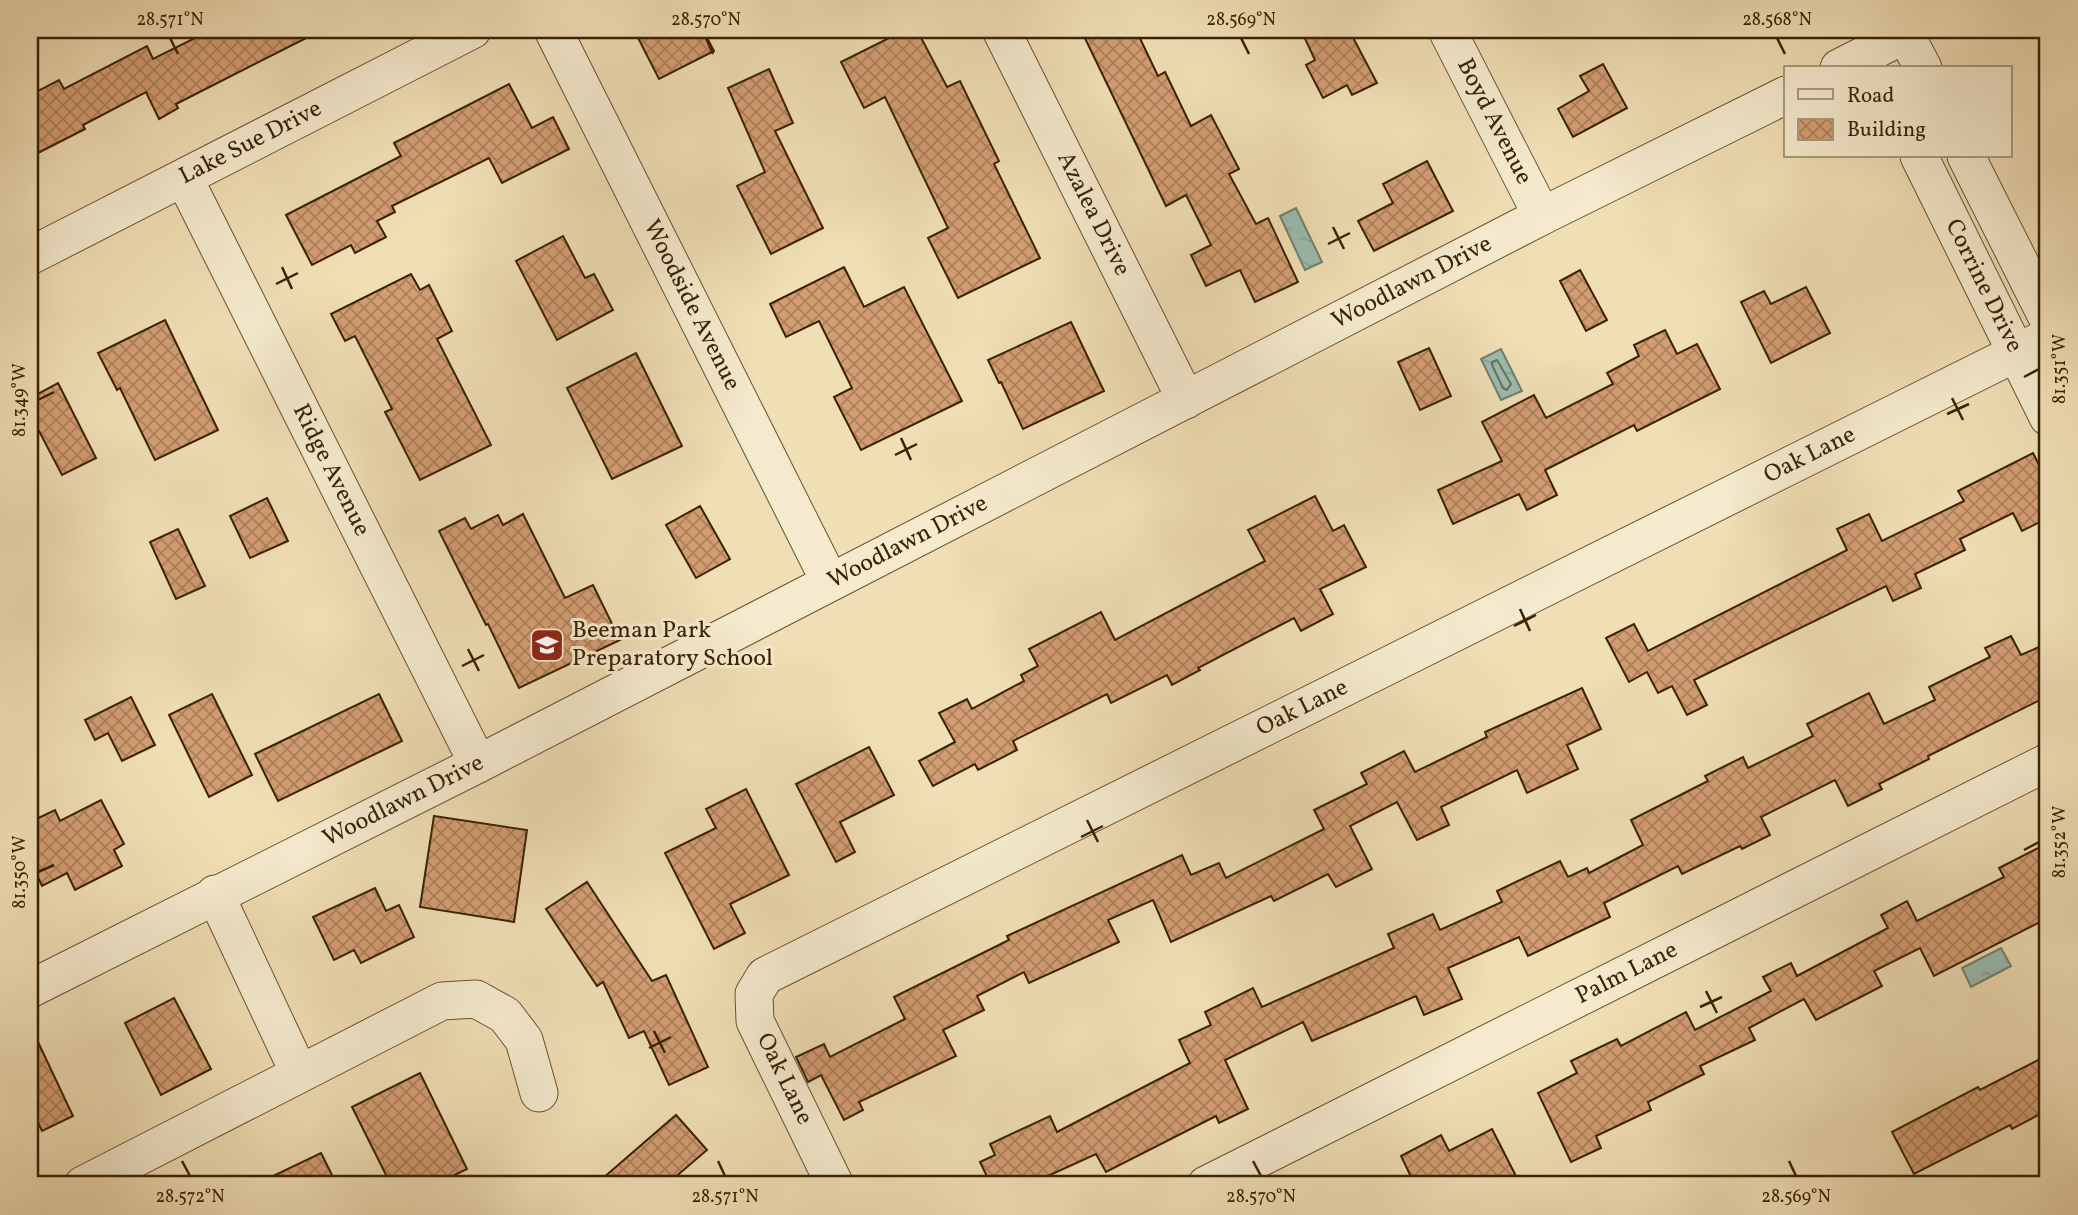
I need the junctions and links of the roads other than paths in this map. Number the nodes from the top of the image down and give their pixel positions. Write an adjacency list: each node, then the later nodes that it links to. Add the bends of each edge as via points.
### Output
1 (472, 30): 11 (street, Lake Sue Drive)
2 (552, 30): 19 (street, Woodside Avenue)
3 (1001, 30): 17 (street, Azalea Drive)
4 (1447, 30): 12 (street, Boyd Avenue)
5 (1905, 32): 6 (street); 7 (street)
6 (1860, 55)
7 (1922, 66)
8 (1784, 96): 12 (street, Woodlawn Drive)
9 (1920, 158): 16 (street, Corrine Drive)
10 (1967, 158): 14 (street, Corrine Drive)
11 (184, 178): 13 (street, Lake Sue Drive); 21 (street, Ridge Avenue)
12 (1542, 216): 17 (street, Woodlawn Drive)
13 (30, 256)
14 (2048, 319)
15 (2048, 337): 16 (street, Oak Lane)
16 (2016, 354): 18 (street, Corrine Drive); 27 (street, Oak Lane, via 765,976 754,993 755,1021)
17 (1186, 400): 19 (street, Woodlawn Drive)
18 (2048, 417)
19 (830, 582): 21 (street, Woodlawn Drive)
20 (2048, 762): 28 (street, Palm Lane)
21 (478, 764): 22 (street, Woodlawn Drive)
22 (215, 894): 23 (street, Woodlawn Drive); 24 (street)
23 (30, 989)
24 (299, 1073): 25 (street, via 442,1001 477,999 505,1015 524,1040); 26 (street)
25 (539, 1093)
26 (83, 1185)
27 (835, 1185)
28 (1206, 1185)

